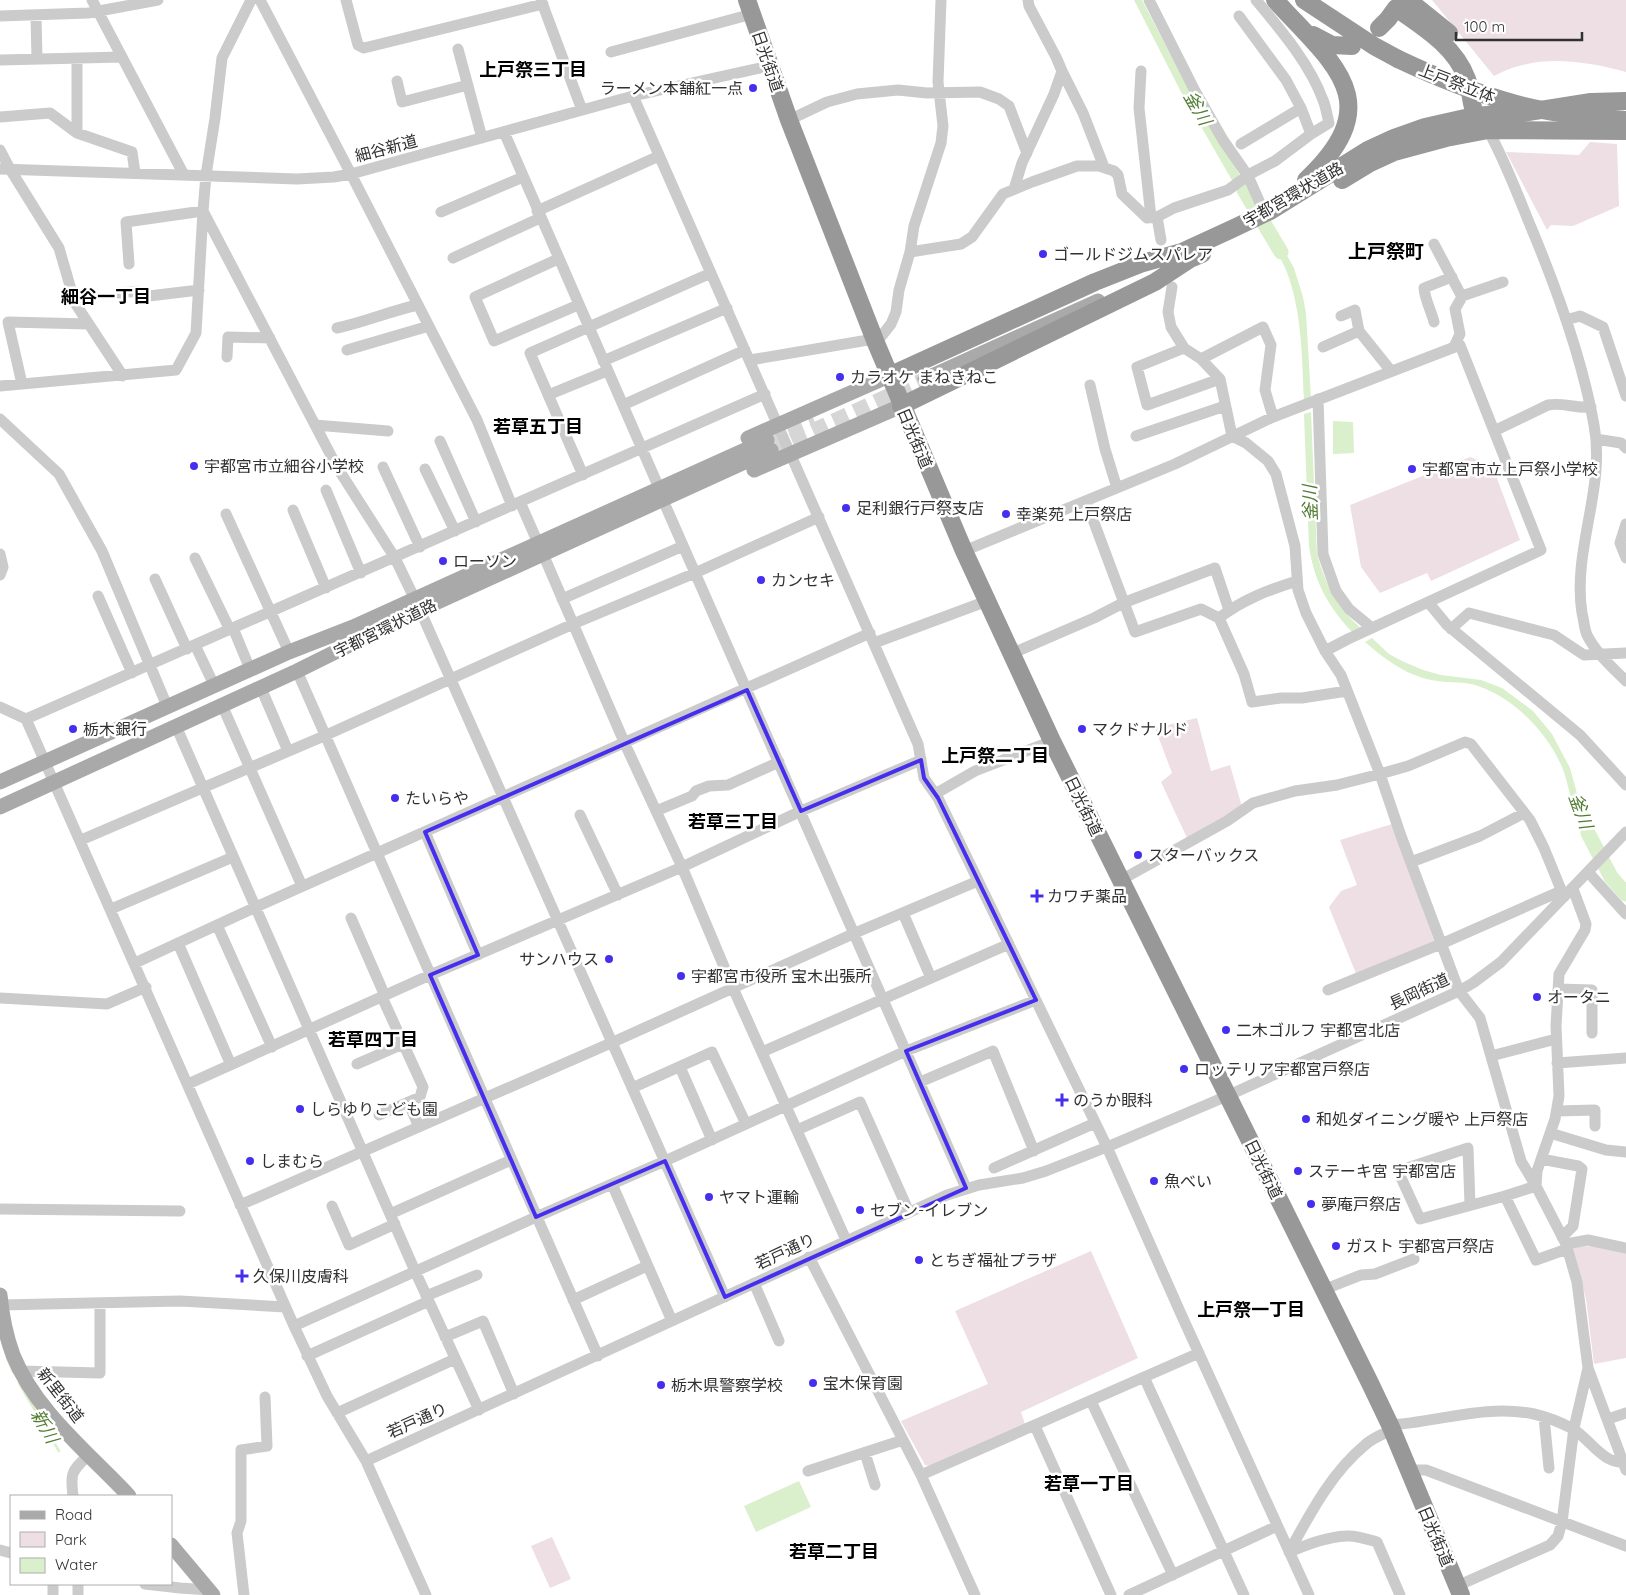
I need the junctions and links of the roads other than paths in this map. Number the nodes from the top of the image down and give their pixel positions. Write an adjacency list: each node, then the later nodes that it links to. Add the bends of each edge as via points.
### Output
1 (92, 0): 16 (street)
2 (158, 0): 16 (street)
3 (251, 0): 58 (street, via 222,58)
4 (260, 0): 56 (street)
5 (346, 0): 12 (street, via 358,45 364,48)
6 (941, 0): 34 (street)
7 (1028, 0): 30 (street)
8 (1149, 0): 59 (street, via 1195,91)
9 (1256, 0): 47 (street, via 1307,69 1323,99 1330,122)
10 (1304, 0): 24 (highway, 上戸祭立体, via 1374,46)
11 (1321, 0): 24 (highway, 上戸祭立体)
12 (542, 2): 38 (street)
13 (1278, 3): 21 (highway, via 1323,41); 63 (highway, via 1337,70 1346,90 1348,112 1343,133 1328,158 1299,187)
14 (1399, 3): 20 (highway); 42 (highway, via 1427,14 1460,44 1473,63)
15 (750, 7): 23 (street); 29 (highway, 日光街道)
16 (98, 11): 18 (street); 25 (street)
17 (0, 16): 18 (street)
18 (36, 16): 26 (street)
19 (1240, 16): 37 (street, via 1286,80)
20 (1379, 28)
21 (1352, 46)
22 (458, 49): 33 (street)
23 (611, 52)
24 (1400, 55): 39 (highway, 上戸祭立体, via 1510,94 1552,104); 43 (highway, 上戸祭立体, bridge, via 1446,81 1518,105)
25 (122, 57): 27 (street); 57 (street)
26 (37, 59): 27 (street); 28 (street)
27 (77, 59): 46 (street)
28 (0, 60)
29 (769, 66): 35 (street, 細谷新道); 41 (highway, 日光街道)
30 (1062, 71): 51 (street); 53 (street)
31 (1141, 71): 66 (street, via 1139,108)
32 (397, 81): 33 (street, via 402,102)
33 (468, 85): 48 (street)
34 (939, 92): 41 (street, via 898,90 857,94 827,102); 51 (street, via 980,92 999,99 1008,106); 69 (street, via 943,126 941,143 914,226)
35 (633, 96): 38 (street, 細谷新道); 52 (street)
36 (1626, 100): 42 (highway, 宇都宮環状道路, via 1591,102)
37 (1301, 108): 47 (street); 49 (street)
38 (582, 110): 45 (street, 細谷新道)
39 (1626, 112)
40 (0, 117): 46 (street, via 50,113)
41 (789, 120): 93 (highway, 日光街道)
42 (1484, 120): 44 (highway, 宇都宮環状道路); 63 (highway, 宇都宮環状道路, via 1425,127 1385,142); 85 (street, via 1541,249)
43 (1626, 120)
44 (1626, 131)
45 (504, 132): 48 (street, 細谷新道); 60 (street)
46 (77, 133): 55 (street, via 132,152)
47 (1311, 134): 59 (street)
48 (482, 138): 56 (street, 細谷新道)
49 (1241, 144)
50 (0, 150): 54 (street)
51 (1027, 152): 61 (street)
52 (659, 156): 65 (street); 74 (street)
53 (1104, 167): 61 (street, via 1077,166); 66 (street, via 1118,176 1122,194 1147,218)
54 (5, 169): 55 (street, 細谷新道); 87 (street, via 59,248 75,303)
55 (135, 173): 57 (street, 細谷新道)
56 (352, 174): 58 (street, 細谷新道, via 316,179); 81 (street)
57 (184, 175): 58 (street, 細谷新道)
58 (206, 176): 62 (street)
59 (1248, 176): 63 (street); 66 (street, via 1228,190)
60 (523, 177): 64 (street); 65 (street)
61 (1014, 189): 69 (street, via 1003,194 972,237 961,244)
62 (203, 211): 73 (street, via 126,222); 78 (street); 92 (street)
63 (1268, 211): 70 (highway, 宇都宮環状道路, via 1235,234)
64 (441, 212)
65 (539, 214): 71 (street); 72 (street)
66 (1154, 217): 67 (street)
67 (1161, 240)
68 (1434, 244): 75 (street)
69 (910, 252): 93 (street, via 896,312 891,324)
70 (1186, 255): 103 (main road, 宇都宮環状道路); 105 (highway, via 1143,263 1095,282); 115 (highway, via 1155,282)
71 (453, 258)
72 (558, 259): 82 (street); 82 (street, via 475,297 494,341)
73 (129, 264)
74 (711, 273): 83 (street); 89 (street)
75 (1452, 276): 80 (street); 86 (street, via 1424,288)
76 (1503, 282): 80 (street)
77 (1172, 287): 96 (street, via 1168,312)
78 (199, 290): 79 (street, via 149,296 138,291); 104 (street, via 196,333 176,370)
79 (119, 293)
80 (1462, 296): 95 (street, via 1455,309 1460,334)
81 (418, 305): 88 (street); 90 (street)
82 (578, 305): 89 (street)
83 (726, 308): 98 (street); 101 (street)
84 (1341, 316): 91 (street, via 1354,310)
85 (1566, 320): 112 (street, via 1580,316 1603,326); 117 (street)
86 (1434, 322)
87 (89, 324): 104 (street); 107 (street, via 8,322)
88 (429, 326): 97 (street); 138 (street)
89 (588, 326): 101 (street); 111 (street, via 530,353)
90 (337, 328)
91 (1360, 331): 94 (street); 102 (street)
92 (270, 338): 99 (street, via 228,337); 121 (street)
93 (875, 341): 98 (street); 105 (highway, 日光街道)
94 (1324, 347)
95 (1454, 347): 102 (street); 123 (street, via 1460,345)
96 (1184, 348): 100 (street); 106 (street, via 1137,367 1147,405)
97 (347, 350)
98 (748, 355): 110 (street); 114 (street)
99 (227, 357)
100 (1201, 359): 106 (street); 118 (street, via 1263,327 1271,345 1265,390)
101 (605, 366): 111 (street); 114 (street)
102 (1391, 371): 113 (street)
103 (923, 375)
104 (123, 376): 107 (street)
105 (888, 376): 115 (highway, 日光街道); 120 (main road)
106 (1220, 379): 116 (street)
107 (22, 384): 109 (street)
108 (1090, 384): 135 (street)
109 (0, 386)
110 (765, 394): 120 (street); 129 (street)
111 (548, 395): 133 (street)
112 (1626, 396)
113 (1318, 399): 118 (street); 172 (street, via 1323,554 1336,591 1349,608)
114 (622, 405): 129 (street)
115 (901, 406): 130 (main road); 151 (highway, 日光街道)
116 (1225, 406): 124 (street); 125 (street)
117 (1591, 407): 123 (street, via 1548,405); 126 (street)
118 (1273, 417): 125 (street)
119 (0, 419): 182 (street, via 59,474 102,551)
120 (778, 424): 130 (street); 134 (main road)
121 (315, 425): 122 (street); 154 (street, via 337,467)
122 (388, 431)
123 (1494, 431): 165 (street, via 1541,550)
124 (1136, 436)
125 (1232, 436): 135 (street); 160 (street, via 1268,460 1276,474 1295,546)
126 (1596, 439): 128 (street, via 1621,442); 181 (street, via 1596,475 1579,583 1586,633)
127 (440, 441): 145 (street)
128 (1626, 448)
129 (642, 449): 133 (street); 134 (street)
130 (792, 453): 139 (main road); 144 (street)
131 (383, 468): 149 (street)
132 (425, 469): 147 (street)
133 (583, 475): 138 (street)
134 (656, 481): 141 (main road, via 626,496)
135 (1117, 488): 137 (street)
136 (326, 490): 156 (street)
137 (1086, 500): 151 (street); 166 (street)
138 (516, 504): 145 (street); 150 (street)
139 (666, 507): 143 (main road); 148 (street)
140 (293, 510): 161 (street)
141 (606, 513): 143 (main road, 宇都宮環状道路, via 769,445); 150 (main road, 宇都宮環状道路)
142 (226, 514): 169 (street)
143 (627, 516): 150 (main road, 宇都宮環状道路)
144 (819, 517): 157 (street); 175 (street)
145 (476, 522): 147 (street)
146 (1626, 524): 155 (street, via 1620,543)
147 (454, 531): 149 (street)
148 (683, 546): 157 (street); 163 (street)
149 (420, 547): 154 (street)
150 (540, 549): 163 (street); 167 (main road, 宇都宮環状道路)
151 (964, 551): 164 (highway, 日光街道)
152 (0, 554): 158 (street, via 3,567)
153 (195, 558): 173 (street)
154 (396, 558): 156 (street); 167 (street)
155 (1626, 558)
156 (361, 573): 161 (street)
157 (695, 573): 171 (street); 190 (street)
158 (0, 575)
159 (155, 579): 176 (street)
160 (1296, 582): 168 (street, via 1262,592); 177 (street, via 1306,613)
161 (326, 588): 169 (street)
162 (98, 596): 185 (street)
163 (562, 600): 171 (street)
164 (987, 601): 175 (street); 180 (highway, 日光街道)
165 (1428, 602): 172 (street); 174 (street)
166 (1123, 603): 168 (street, via 1215,568); 170 (street, via 1135,632 1201,609); 180 (street)
167 (418, 604): 178 (main road, 宇都宮環状道路); 184 (main road, 宇都宮環状道路); 186 (street)
168 (1229, 610): 170 (street)
169 (271, 612): 173 (street); 178 (street)
170 (1219, 618): 191 (street, via 1244,674 1252,702)
171 (573, 624): 186 (street); 199 (street)
172 (1372, 628): 177 (street)
173 (231, 629): 176 (street); 183 (street)
174 (1451, 629): 181 (street, via 1469,613 1554,634 1584,655); 208 (street, via 1580,735)
175 (872, 638): 190 (street); 201 (street, via 918,744)
176 (191, 647): 182 (street); 188 (street)
177 (1325, 651): 191 (street)
178 (289, 652): 183 (main road, 宇都宮環状道路)
179 (1626, 653): 181 (street)
180 (1011, 654): 198 (highway, 日光街道)
181 (1600, 654): 187 (street)
182 (149, 665): 185 (street); 192 (street)
183 (250, 669): 188 (main road, 宇都宮環状道路)
184 (297, 671): 189 (main road, 宇都宮環状道路); 197 (street)
185 (132, 673): 195 (street)
186 (450, 679): 197 (street); 211 (street)
187 (1626, 681)
188 (214, 685): 192 (main road, 宇都宮環状道路)
189 (261, 688): 193 (main road, 宇都宮環状道路); 200 (street)
190 (747, 690): 199 (street); 203 (street)
191 (1347, 691): 205 (street)
192 (167, 706): 202 (main road, 宇都宮環状道路)
193 (222, 706): 196 (main road, 宇都宮環状道路); 204 (street)
194 (0, 707): 195 (street)
195 (26, 719): 202 (street)
196 (176, 726): 206 (main road, 宇都宮環状道路); 209 (street)
197 (324, 736): 200 (street); 220 (street)
198 (1052, 741): 210 (street, via 975,771); 225 (highway, 日光街道)
199 (625, 744): 211 (street); 213 (street)
200 (288, 751): 204 (street)
201 (921, 760): 210 (street, via 924,778); 214 (street)
202 (46, 761): 206 (street); 207 (main road, 宇都宮環状道路)
203 (779, 762): 213 (street, via 728,785 696,790 692,796); 214 (street)
204 (250, 768): 209 (street); 227 (street)
205 (1380, 774): 215 (street, via 1465,742 1471,744); 222 (street); 225 (street, via 1253,803)
206 (54, 781): 212 (main road, 宇都宮環状道路); 219 (street)
207 (0, 782)
208 (1626, 785)
209 (203, 788): 219 (street); 221 (street)
210 (935, 794): 226 (street)
211 (504, 798): 217 (street); 235 (street)
212 (0, 807)
213 (656, 811): 223 (street)
214 (801, 812): 223 (street); 237 (street)
215 (1524, 813): 222 (street, via 1480,836); 228 (street)
216 (580, 815): 229 (street)
217 (425, 832): 220 (street); 241 (street)
218 (1626, 832): 224 (street, 長岡街道)
219 (81, 840): 231 (street)
220 (377, 854): 227 (street); 243 (street)
221 (233, 857): 230 (street); 231 (street)
222 (1411, 862): 240 (street)
223 (682, 867): 229 (street); 246 (street)
224 (1590, 870): 228 (street, 長岡街道); 233 (street)
225 (1121, 880): 271 (highway, 日光街道)
226 (978, 881): 232 (street); 239 (street)
227 (302, 886): 230 (street)
228 (1566, 892): 240 (street); 247 (street, via 1586,924 1559,974); 249 (street, 長岡街道, via 1501,962)
229 (618, 895): 235 (street)
230 (256, 907): 236 (street); 254 (street)
231 (111, 909): 242 (street)
232 (902, 913): 237 (street); 244 (street)
233 (1626, 914)
234 (351, 918): 250 (street)
235 (558, 922): 241 (street); 258 (street)
236 (217, 925): 238 (street); 259 (street)
237 (855, 933): 246 (street); 252 (street)
238 (178, 943): 242 (street); 266 (street)
239 (1009, 944): 244 (street); 253 (street)
240 (1441, 944): 248 (street); 249 (street)
241 (478, 955): 243 (street)
242 (135, 963): 245 (street)
243 (430, 975): 250 (street); 272 (street)
244 (930, 978): 252 (street)
245 (146, 987): 251 (street, via 107,1004); 269 (street)
246 (733, 988): 258 (street); 261 (street)
247 (1558, 989): 255 (street, via 1592,990); 256 (street)
248 (1328, 990)
249 (1459, 991): 262 (street, via 1480,1018); 271 (street, 長岡街道)
250 (384, 996): 254 (street); 257 (street)
251 (0, 998)
252 (883, 998): 260 (street); 261 (street)
253 (1036, 1000): 260 (street); 277 (street)
254 (310, 1030): 259 (street); 285 (street)
255 (1592, 1033)
256 (1556, 1039): 262 (street); 264 (street)
257 (403, 1044): 265 (street); 273 (street, via 423,1087 420,1097)
258 (611, 1044): 270 (street); 272 (street)
259 (272, 1047): 266 (street)
260 (906, 1051): 268 (street); 274 (street)
261 (762, 1052): 274 (street)
262 (1491, 1056): 295 (street, via 1520,1161)
263 (1626, 1058): 264 (street)
264 (1557, 1063): 275 (street)
265 (357, 1064)
266 (231, 1065): 269 (street)
267 (680, 1067): 270 (street); 278 (street, via 712,1052); 283 (street)
268 (920, 1082): 286 (street, via 993,1051); 296 (street)
269 (188, 1084): 298 (street)
270 (632, 1088): 291 (street)
271 (1227, 1096): 284 (street, 若戸通り); 315 (highway, 日光街道)
272 (484, 1098): 280 (street); 289 (street)
273 (408, 1102): 276 (street); 280 (street)
274 (786, 1106): 278 (street); 281 (street)
275 (1557, 1110): 279 (street, via 1595,1110); 282 (street)
276 (379, 1115)
277 (1096, 1123): 284 (street); 286 (street)
278 (746, 1124): 283 (street)
279 (1595, 1126)
280 (418, 1127): 285 (street)
281 (797, 1130): 303 (street, via 860,1102); 306 (street)
282 (1550, 1133): 287 (street, via 1606,1150); 288 (street)
283 (712, 1140): 291 (street)
284 (1107, 1147): 293 (street, 若戸通り); 326 (street)
285 (363, 1151): 298 (street); 305 (street)
286 (1034, 1151): 290 (street)
287 (1626, 1152)
288 (1541, 1159): 295 (street); 307 (street, via 1582,1169 1573,1226)
289 (511, 1160): 304 (street); 305 (street)
290 (1015, 1160): 292 (street); 293 (street)
291 (664, 1162): 294 (street); 316 (street)
292 (994, 1168)
293 (1023, 1178): 296 (street, 若戸通り)
294 (612, 1184): 304 (street); 311 (street)
295 (1536, 1186): 297 (street); 307 (street)
296 (966, 1188): 303 (street, 若戸通り)
297 (1505, 1196): 299 (street); 307 (street, via 1536,1260)
298 (240, 1205): 321 (street)
299 (1470, 1205): 299 (street, via 1420,1220 1398,1171 1468,1148)
300 (332, 1206): 305 (street, via 349,1245)
301 (0, 1208): 302 (street)
302 (180, 1211)
303 (909, 1212): 306 (street, 若戸通り)
304 (536, 1216): 312 (street); 319 (street)
305 (392, 1219): 312 (street)
306 (846, 1240): 309 (street, 若戸通り)
307 (1565, 1243): 308 (street, via 1588,1240); 330 (street, via 1577,1282)
308 (1626, 1246)
309 (809, 1257): 314 (street, 若戸通り); 344 (street)
310 (1414, 1259): 315 (street)
311 (647, 1266): 319 (street); 322 (street)
312 (415, 1271): 317 (street); 323 (street)
313 (477, 1275): 317 (street)
314 (754, 1283): 316 (street, 若戸通り); 325 (street)
315 (1323, 1290): 342 (highway, 日光街道)
316 (725, 1297): 322 (street, 若戸通り)
317 (428, 1298): 324 (street); 327 (street)
318 (1, 1300): 320 (street); 331 (main road, 新里街道, via 9,1343)
319 (573, 1300): 328 (street)
320 (100, 1303): 321 (street, via 180,1301); 331 (street, via 100,1373)
321 (285, 1307): 323 (street)
322 (672, 1321): 328 (street, 若戸通り)
323 (294, 1326): 327 (street)
324 (445, 1338): 329 (street); 333 (street, via 483,1321)
325 (779, 1341)
326 (1199, 1353): 332 (street); 358 (street)
327 (307, 1356): 337 (street)
328 (598, 1356): 333 (street, 若戸通り)
329 (455, 1359): 336 (street); 337 (street)
330 (1588, 1368): 340 (street); 343 (street)
331 (21, 1371): 348 (main road, 新里街道)
332 (1144, 1377): 335 (street); 361 (street)
333 (514, 1394): 336 (street, 若戸通り)
334 (265, 1397): 368 (street, via 267,1446 241,1450 241,1521 237,1533)
335 (1091, 1401): 341 (street); 363 (street)
336 (479, 1410): 346 (street, 若戸通り)
337 (337, 1413): 346 (street)
338 (1626, 1413): 340 (street)
339 (1544, 1417): 342 (street, via 1492,1412); 343 (street); 349 (street)
340 (1608, 1419): 347 (street)
341 (1036, 1426): 352 (street); 371 (street)
342 (1391, 1428): 350 (highway, 日光街道); 362 (street, via 1366,1443 1347,1462 1318,1501)
343 (1574, 1430): 347 (street, via 1608,1458); 357 (street)
344 (903, 1440): 345 (street); 352 (street)
345 (865, 1453): 351 (street); 353 (street)
346 (366, 1461): 369 (street)
347 (1625, 1465)
348 (78, 1467): 354 (street); 355 (street); 356 (main road, 新里街道)
349 (1549, 1468)
350 (1408, 1470): 357 (street, via 1426,1470); 367 (highway, 日光街道)
351 (808, 1471)
352 (921, 1475): 370 (street)
353 (875, 1485)
354 (67, 1495)
355 (73, 1495)
356 (127, 1495)
357 (1562, 1522): 360 (street); 367 (street, via 1558,1536 1550,1545)
358 (1277, 1526): 361 (street); 362 (street)
359 (172, 1546): 365 (main road)
360 (1626, 1546)
361 (1224, 1551): 363 (street); 373 (street)
362 (1289, 1552): 374 (street); 375 (street, via 1315,1542 1346,1536 1377,1542)
363 (1173, 1575): 366 (street)
364 (154, 1585): 365 (street)
365 (206, 1591)
366 (1150, 1591): 372 (street)
367 (1459, 1591)
368 (244, 1595)
369 (426, 1595)
370 (975, 1595)
371 (1111, 1595)
372 (1129, 1595)
373 (1244, 1595)
374 (1309, 1595)
375 (1400, 1595)

